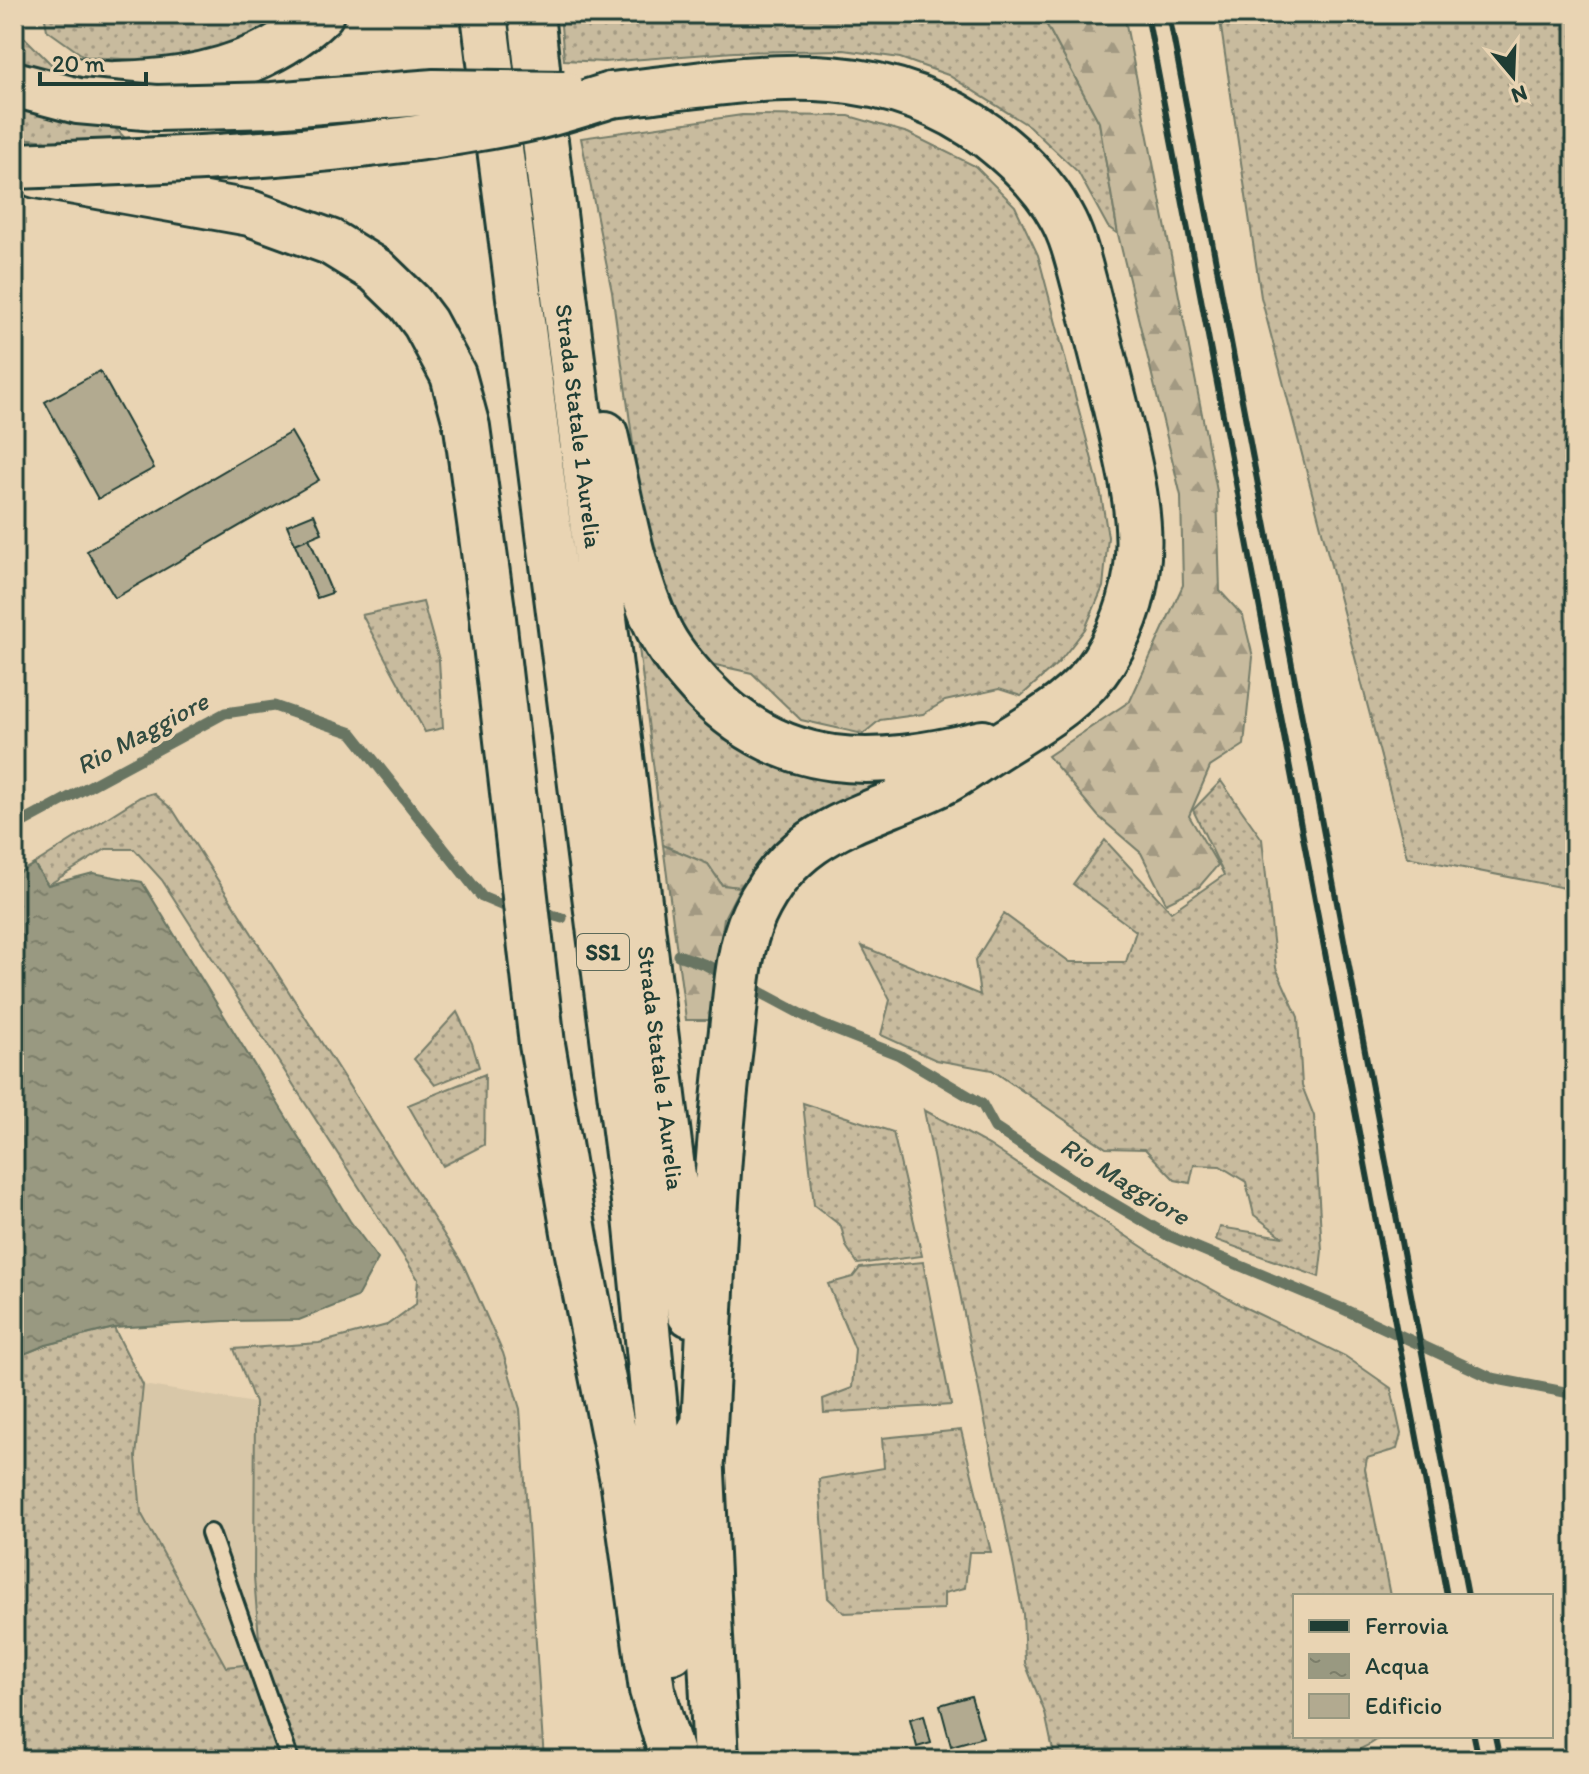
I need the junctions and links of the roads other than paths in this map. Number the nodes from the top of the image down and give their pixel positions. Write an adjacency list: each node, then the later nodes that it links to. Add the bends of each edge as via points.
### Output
1 (321, 14): 6 (highway, via 306,29 254,59 180,78 113,85)
2 (484, 14): 5 (highway)
3 (531, 14): 4 (highway)
4 (537, 68)
5 (491, 70)
6 (14, 75)
7 (14, 84): 8 (highway, bridge, via 78,101 156,108 474,91)
8 (611, 95): 11 (highway, bridge, via 527,119 433,136 262,154); 13 (highway, via 825,77 893,88 972,125 1028,170 1052,200 1072,239 1096,329 1137,495 1140,543 1125,617 1103,661 1058,708)
9 (545, 141): 12 (highway, Strada Statale 1 Aurelia / SS1)
10 (500, 148): 18 (highway, Strada Statale 1 Aurelia / SS1, via 636,1217 664,1502)
11 (14, 168): 17 (highway, via 250,213 299,229 377,271 410,303 447,362 473,465 542,1044 624,1486 652,1690)
12 (554, 224): 13 (highway, via 641,582 658,629 692,677 755,731 821,756 894,761); 14 (highway, Strada Statale 1 Aurelia / SS1, via 670,1141)
13 (1016, 735): 14 (highway, via 945,782 814,840 777,874 750,923 726,1075)
14 (702, 1460): 19 (highway, Strada Statale 1 Aurelia / SS1)
15 (210, 1533): 16 (lane)
16 (290, 1760)
17 (673, 1760)
18 (679, 1760)
19 (716, 1760)

